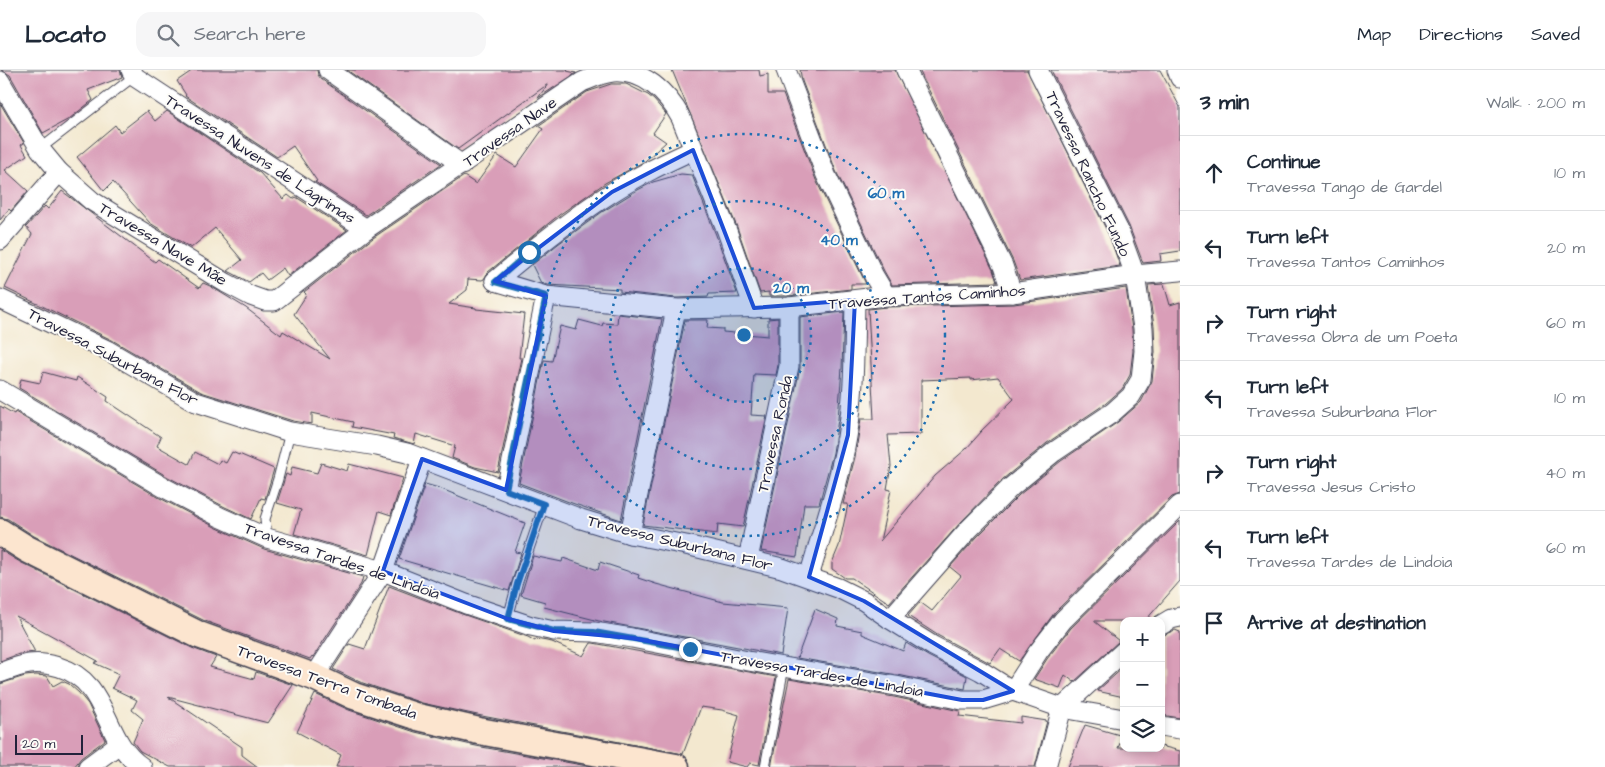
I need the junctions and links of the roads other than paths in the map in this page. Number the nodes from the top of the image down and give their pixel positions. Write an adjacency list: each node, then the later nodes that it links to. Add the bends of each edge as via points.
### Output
1 (328, 70): 11 (street)
2 (786, 70): 19 (street, via 826,175)
3 (906, 70): 17 (street, via 1003,266)
4 (1038, 70): 16 (street, Travessa Rancho Fundo, via 1119,231)
5 (1177, 70): 7 (street)
6 (135, 72): 9 (lane); 13 (street, Travessa Nuvens de Lágrimas)
7 (1180, 78)
8 (0, 81): 9 (street, Travessa Nave Mãe)
9 (40, 149): 12 (street, Travessa Nave Mãe)
10 (692, 150): 11 (street, Travessa Nave, via 672,102 662,91 637,75 612,72 582,82); 18 (street, Travessa Tantos Caminhos, via 612,192 549,236 495,282); 24 (street, Travessa Nave, via 727,231)
11 (462, 165): 13 (street, Travessa Nave)
12 (59, 172): 14 (street); 22 (street, Travessa Nave Mãe, via 92,201 167,248 251,296)
13 (366, 229): 22 (street, Travessa Nave)
14 (0, 240)
15 (1180, 271): 16 (street, Travessa Tantos Caminhos)
16 (1135, 275): 17 (street, Travessa Tantos Caminhos); 40 (street, Travessa Rancho Fundo, via 1144,351 1140,379 1131,396 1112,414 1054,452 1011,487 969,529)
17 (1012, 293): 19 (street, Travessa Tantos Caminhos)
18 (546, 296): 25 (street, Travessa Tantos Caminhos); 29 (street)
19 (886, 296): 21 (street, Travessa Tantos Caminhos)
20 (0, 299): 27 (street, Travessa Suburbana Flor, via 107,350 196,402)
21 (855, 300): 23 (street, Travessa Tantos Caminhos); 37 (street, via 848,435)
22 (274, 301)
23 (789, 307): 24 (street, Travessa Tantos Caminhos); 35 (street, Travessa Ronda, via 789,366)
24 (754, 308): 25 (street, Travessa Tantos Caminhos)
25 (676, 309): 33 (street)
26 (0, 390): 34 (street, Travessa Tardes de Lindoia, via 194,505)
27 (290, 432): 28 (street, Travessa Suburbana Flor, via 377,446); 34 (lane, via 265,519)
28 (422, 459): 29 (street, Travessa Suburbana Flor); 36 (street)
29 (506, 490): 30 (street, Travessa Suburbana Flor)
30 (544, 504): 33 (street, Travessa Suburbana Flor); 39 (lane)
31 (1180, 505): 46 (street, via 1064,620 1038,652)
32 (0, 532): 45 (street, Travessa Terra Tombada, via 27,549 199,635)
33 (630, 534): 35 (street, Travessa Suburbana Flor)
34 (267, 538): 36 (street, Travessa Tardes de Lindoia)
35 (748, 559): 37 (street, Travessa Suburbana Flor)
36 (383, 571): 39 (street, Travessa Tardes de Lindoia); 45 (street)
37 (809, 577): 40 (street, Travessa Suburbana Flor, via 864,601)
38 (1180, 617): 41 (street)
39 (508, 619): 43 (street, Travessa Tardes de Lindoia, via 554,631 594,632)
40 (890, 619): 46 (street, Travessa Suburbana Flor)
41 (1165, 623)
42 (1120, 655): 47 (street)
43 (784, 667): 46 (street, Travessa Tardes de Lindoia, via 971,701); 55 (lane)
44 (0, 673): 51 (street, via 39,662 69,670 92,689)
45 (314, 677): 54 (street, Travessa Terra Tombada, via 354,696 418,717)
46 (1013, 692): 47 (street)
47 (1062, 708): 48 (street); 56 (street)
48 (1120, 718)
49 (1165, 727): 50 (street)
50 (1180, 729)
51 (118, 744): 52 (street); 53 (street)
52 (88, 767)
53 (142, 767)
54 (676, 767)
55 (765, 767)
56 (1046, 767)

